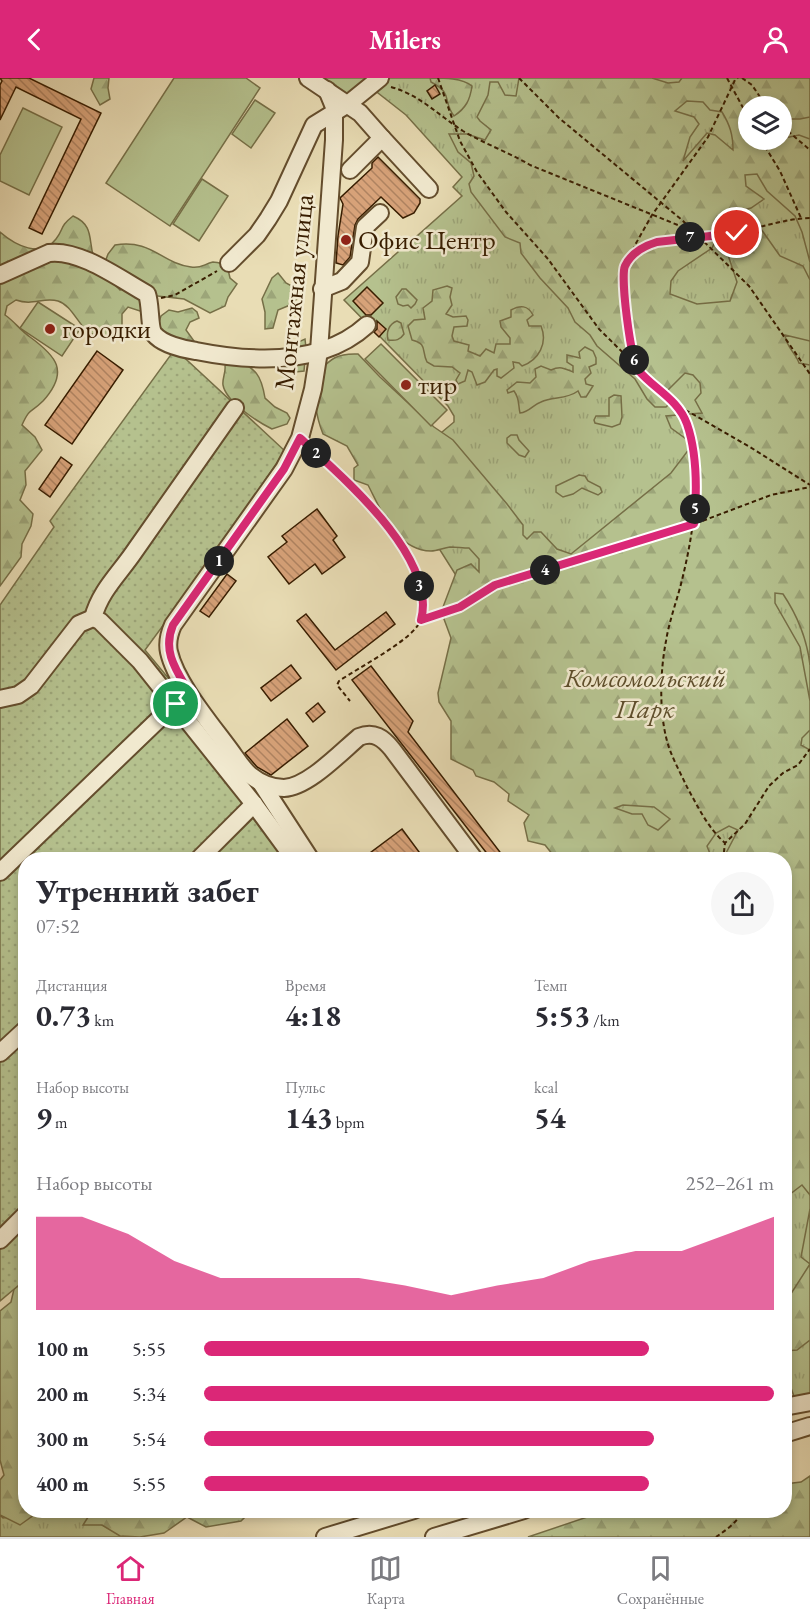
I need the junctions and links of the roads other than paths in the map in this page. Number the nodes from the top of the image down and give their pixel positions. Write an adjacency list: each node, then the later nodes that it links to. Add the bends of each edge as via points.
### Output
1 (308, 78): 3 (street, via 327,90)
2 (374, 82): 3 (street)
3 (341, 108): 4 (street, via 371,123); 8 (street, via 314,125 268,219 258,235); 10 (street, Монтажная улица)
4 (382, 138): 5 (street); 6 (street)
5 (350, 170)
6 (429, 189)
7 (380, 213): 10 (street, via 365,227 360,262 342,281)
8 (229, 263)
9 (0, 274): 12 (street, via 57,252 87,260 147,294 152,332 173,345 219,356 262,359)
10 (322, 289): 12 (street, Монтажная улица)
11 (367, 325): 12 (street, via 350,338)
12 (319, 351): 15 (street, Монтажная улица, via 300,438 284,469 168,636 172,662)
13 (235, 408): 14 (street, via 103,591)
14 (93, 618): 16 (street, via 79,624 31,686 18,695); 17 (street, via 119,639)
15 (189, 692): 17 (street); 18 (street, Монтажная улица, via 248,773)
16 (0, 699)
17 (176, 704): 19 (street); 20 (street)
18 (261, 783): 23 (street, Монтажная улица); 24 (street, via 294,787 359,737 375,735 392,749)
19 (254, 804): 21 (street); 22 (street)
20 (21, 852)
21 (206, 852)
22 (289, 852)
23 (306, 852)
24 (469, 852)
25 (18, 855): 26 (street)
26 (0, 872)
27 (18, 1036): 28 (street)
28 (0, 1053)
29 (18, 1222): 30 (street)
30 (0, 1240)
31 (810, 1402): 32 (street)
32 (792, 1405)
33 (810, 1426): 34 (street)
34 (792, 1432)
35 (388, 1518): 37 (street)
36 (497, 1518): 38 (street)
37 (325, 1537)
38 (434, 1537)

